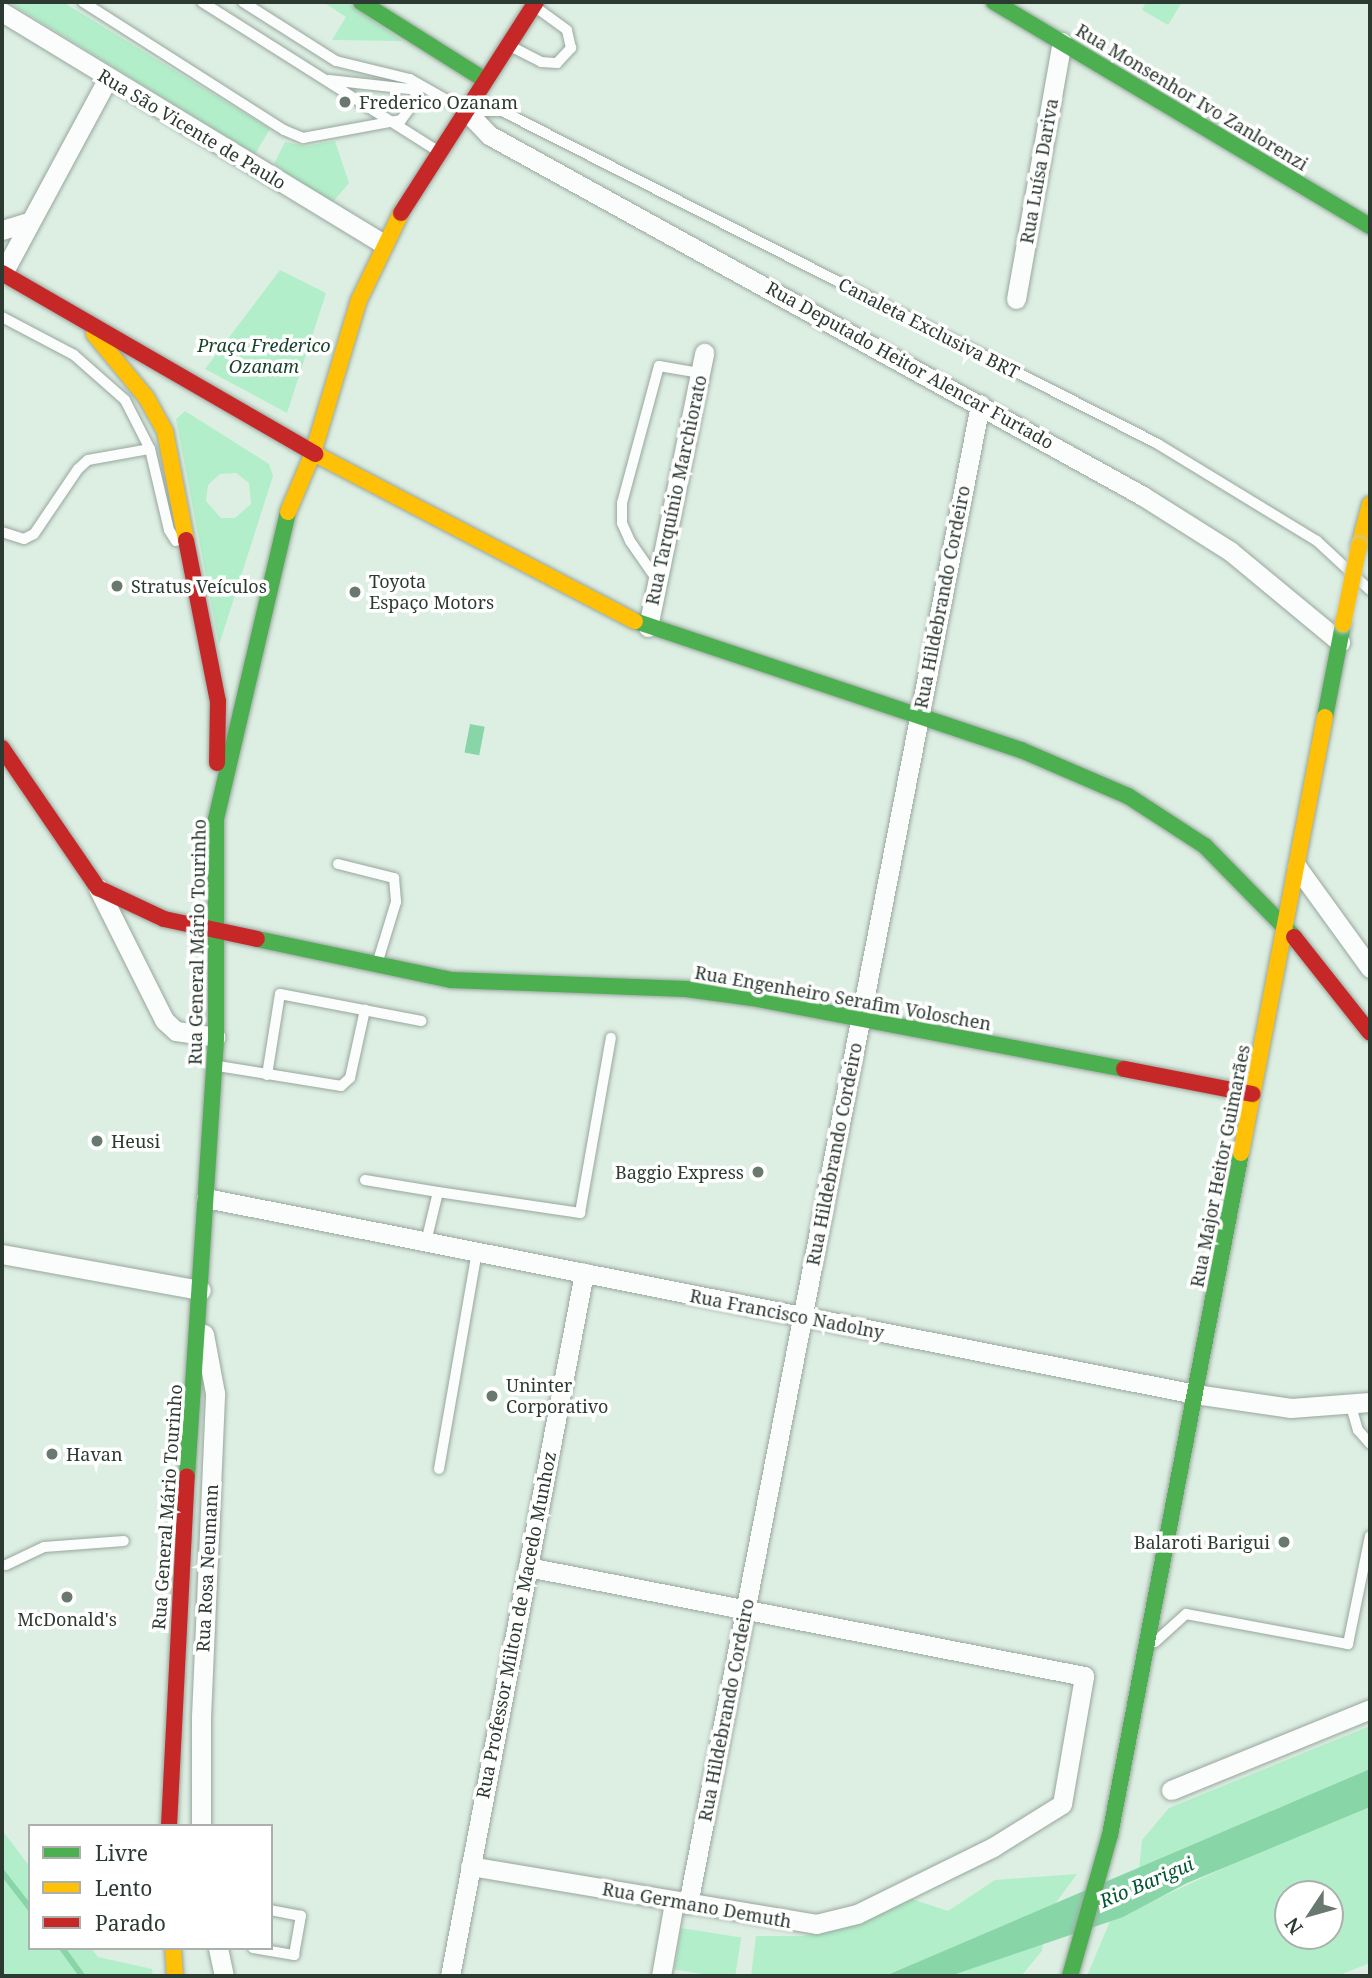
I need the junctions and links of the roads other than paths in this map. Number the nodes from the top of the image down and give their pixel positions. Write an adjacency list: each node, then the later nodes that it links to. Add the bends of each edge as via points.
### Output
1 (83, 2): 17 (lane, via 291,134 317,139)
2 (202, 2): 12 (lane)
3 (243, 2): 11 (lane, via 336,61)
4 (360, 2): 13 (main road)
5 (994, 2): 8 (main road, Rua Monsenhor Ivo Zanlorenzi)
6 (535, 4): 9 (main road, Rua General Mário Tourinho); 9 (lane, via 564,27 571,48 557,63 541,62)
7 (2, 12): 10 (street, Rua São Vicente de Paulo)
8 (1062, 42): 20 (main road, Rua Monsenhor Ivo Zanlorenzi); 24 (street, Rua Luísa Dariva)
9 (508, 45): 13 (main road, Rua General Mário Tourinho)
10 (108, 78): 19 (street); 22 (street, Rua São Vicente de Paulo)
11 (410, 79): 14 (lane); 15 (lane)
12 (325, 80): 14 (lane); 17 (lane)
13 (485, 80): 16 (main road, Rua General Mário Tourinho)
14 (416, 90): 15 (lane); 17 (lane, via 414,108)
15 (436, 92): 16 (lane)
16 (466, 111): 18 (main road, Rua General Mário Tourinho); 29 (street, Rua Deputado Heitor Alencar Furtado, via 489,135); 37 (lane, Canaleta Exclusiva BRT, via 502,111 1158,444 1317,541)
17 (392, 122): 18 (lane)
18 (439, 152): 22 (main road, Rua General Mário Tourinho)
19 (29, 222): 21 (street); 23 (street)
20 (1370, 226)
21 (2, 230)
22 (383, 244): 31 (main road, Rua General Mário Tourinho, via 352,320)
23 (2, 273): 26 (main road)
24 (1016, 299)
25 (2, 317): 30 (lane, via 74,355 125,400)
26 (81, 318): 31 (main road); 35 (main road, via 146,397 165,431)
27 (704, 353): 28 (street, Rua Tarquínio Marchiorato)
28 (700, 373): 36 (street, Rua Tarquínio Marchiorato); 36 (lane, via 659,366 622,503 622,523 630,541)
29 (980, 404): 39 (street, Rua Deputado Heitor Alencar Furtado, via 1210,538); 41 (street, Rua Hildebrando Cordeiro)
30 (150, 449): 34 (lane, via 88,460 34,534 24,539); 35 (lane, via 169,530)
31 (313, 453): 32 (main road, Rua General Mário Tourinho); 38 (main road)
32 (291, 499): 40 (main road, via 281,509 258,580 235,672); 43 (main road, Rua General Mário Tourinho)
33 (1370, 504): 39 (main road, Rua Major Heitor Guimarães, bridge)
34 (2, 532)
35 (191, 555): 40 (main road)
36 (658, 581): 38 (street, Rua Tarquínio Marchiorato)
37 (1370, 590)
38 (648, 627): 41 (main road)
39 (1342, 633): 45 (main road, Rua Major Heitor Guimarães)
40 (218, 701): 43 (main road)
41 (919, 717): 47 (main road, via 1057,764 1128,796 1205,846); 52 (street, Rua Hildebrando Cordeiro)
42 (2, 748): 46 (main road)
43 (216, 820): 48 (main road, Rua General Mário Tourinho)
44 (338, 864): 49 (lane, via 394,878 396,902)
45 (1297, 867): 47 (main road, Rua Major Heitor Guimarães); 50 (street)
46 (98, 888): 48 (main road, Rua Engenheiro Serafim Voloschen, via 144,912); 55 (street, via 164,1020 176,1031)
47 (1285, 927): 54 (main road); 59 (main road, Rua Major Heitor Guimarães)
48 (216, 931): 49 (main road, Rua Engenheiro Serafim Voloschen); 55 (main road, Rua General Mário Tourinho)
49 (377, 965): 52 (main road, Rua Engenheiro Serafim Voloschen, via 468,982 716,992)
50 (1370, 968)
51 (365, 1010): 53 (lane); 58 (lane, via 346,1083); 58 (lane, via 280,994)
52 (860, 1018): 59 (main road, Rua Engenheiro Serafim Voloschen); 69 (street, Rua Hildebrando Cordeiro)
53 (421, 1021)
54 (1370, 1033)
55 (216, 1037): 57 (main road, Rua General Mário Tourinho)
56 (611, 1038): 61 (lane, via 580,1213)
57 (214, 1066): 58 (lane); 62 (main road, Rua General Mário Tourinho)
58 (267, 1075)
59 (1253, 1094): 70 (main road, Rua Major Heitor Guimarães)
60 (365, 1180): 61 (lane)
61 (438, 1192): 63 (lane)
62 (206, 1198): 63 (street, Rua Francisco Nadolny); 67 (main road, Rua General Mário Tourinho)
63 (426, 1242): 64 (street, Rua Francisco Nadolny)
64 (477, 1252): 66 (street, Rua Francisco Nadolny); 73 (lane)
65 (2, 1254): 67 (street)
66 (584, 1273): 69 (street, Rua Francisco Nadolny); 78 (street, Rua Professor Milton de Macedo Munhoz)
67 (201, 1290): 68 (main road, Rua General Mário Tourinho)
68 (200, 1312): 83 (main road, Rua General Mário Tourinho, via 173,1688); 84 (street, Rua Rosa Neumann, via 215,1393)
69 (802, 1317): 70 (street, Rua Francisco Nadolny); 79 (street, Rua Hildebrando Cordeiro)
70 (1195, 1394): 71 (street, Rua Francisco Nadolny, via 1291,1409); 80 (main road, Rua Major Heitor Guimarães)
71 (1360, 1404): 72 (lane, via 1358,1430)
72 (1370, 1444)
73 (439, 1469)
74 (1370, 1536): 76 (lane)
75 (124, 1541): 77 (lane, via 44,1547)
76 (1369, 1551): 80 (lane, via 1348,1644 1186,1614)
77 (6, 1565)
78 (528, 1567): 79 (street); 85 (street, Rua Professor Milton de Macedo Munhoz)
79 (746, 1609): 86 (street, Rua Hildebrando Cordeiro); 86 (street, Rua Germano Demuth, via 1084,1676 1062,1804 992,1847 838,1921 786,1922)
80 (1146, 1648): 88 (main road, Rua Major Heitor Guimarães, via 1110,1835)
81 (1370, 1709): 82 (street)
82 (1171, 1790)
83 (169, 1824)
84 (201, 1824)
85 (470, 1866): 86 (street, Rua Germano Demuth); 94 (street, Rua Professor Milton de Macedo Munhoz)
86 (681, 1903): 95 (street, Rua Hildebrando Cordeiro)
87 (273, 1910): 91 (lane, via 301,1916 294,1955)
88 (1083, 1933): 96 (main road); 97 (main road, Rua Major Heitor Guimarães)
89 (173, 1950): 92 (main road)
90 (218, 1950): 93 (street)
91 (265, 1950)
92 (175, 1976)
93 (224, 1976)
94 (450, 1976)
95 (661, 1976)
96 (1054, 1976)
97 (1070, 1976)

